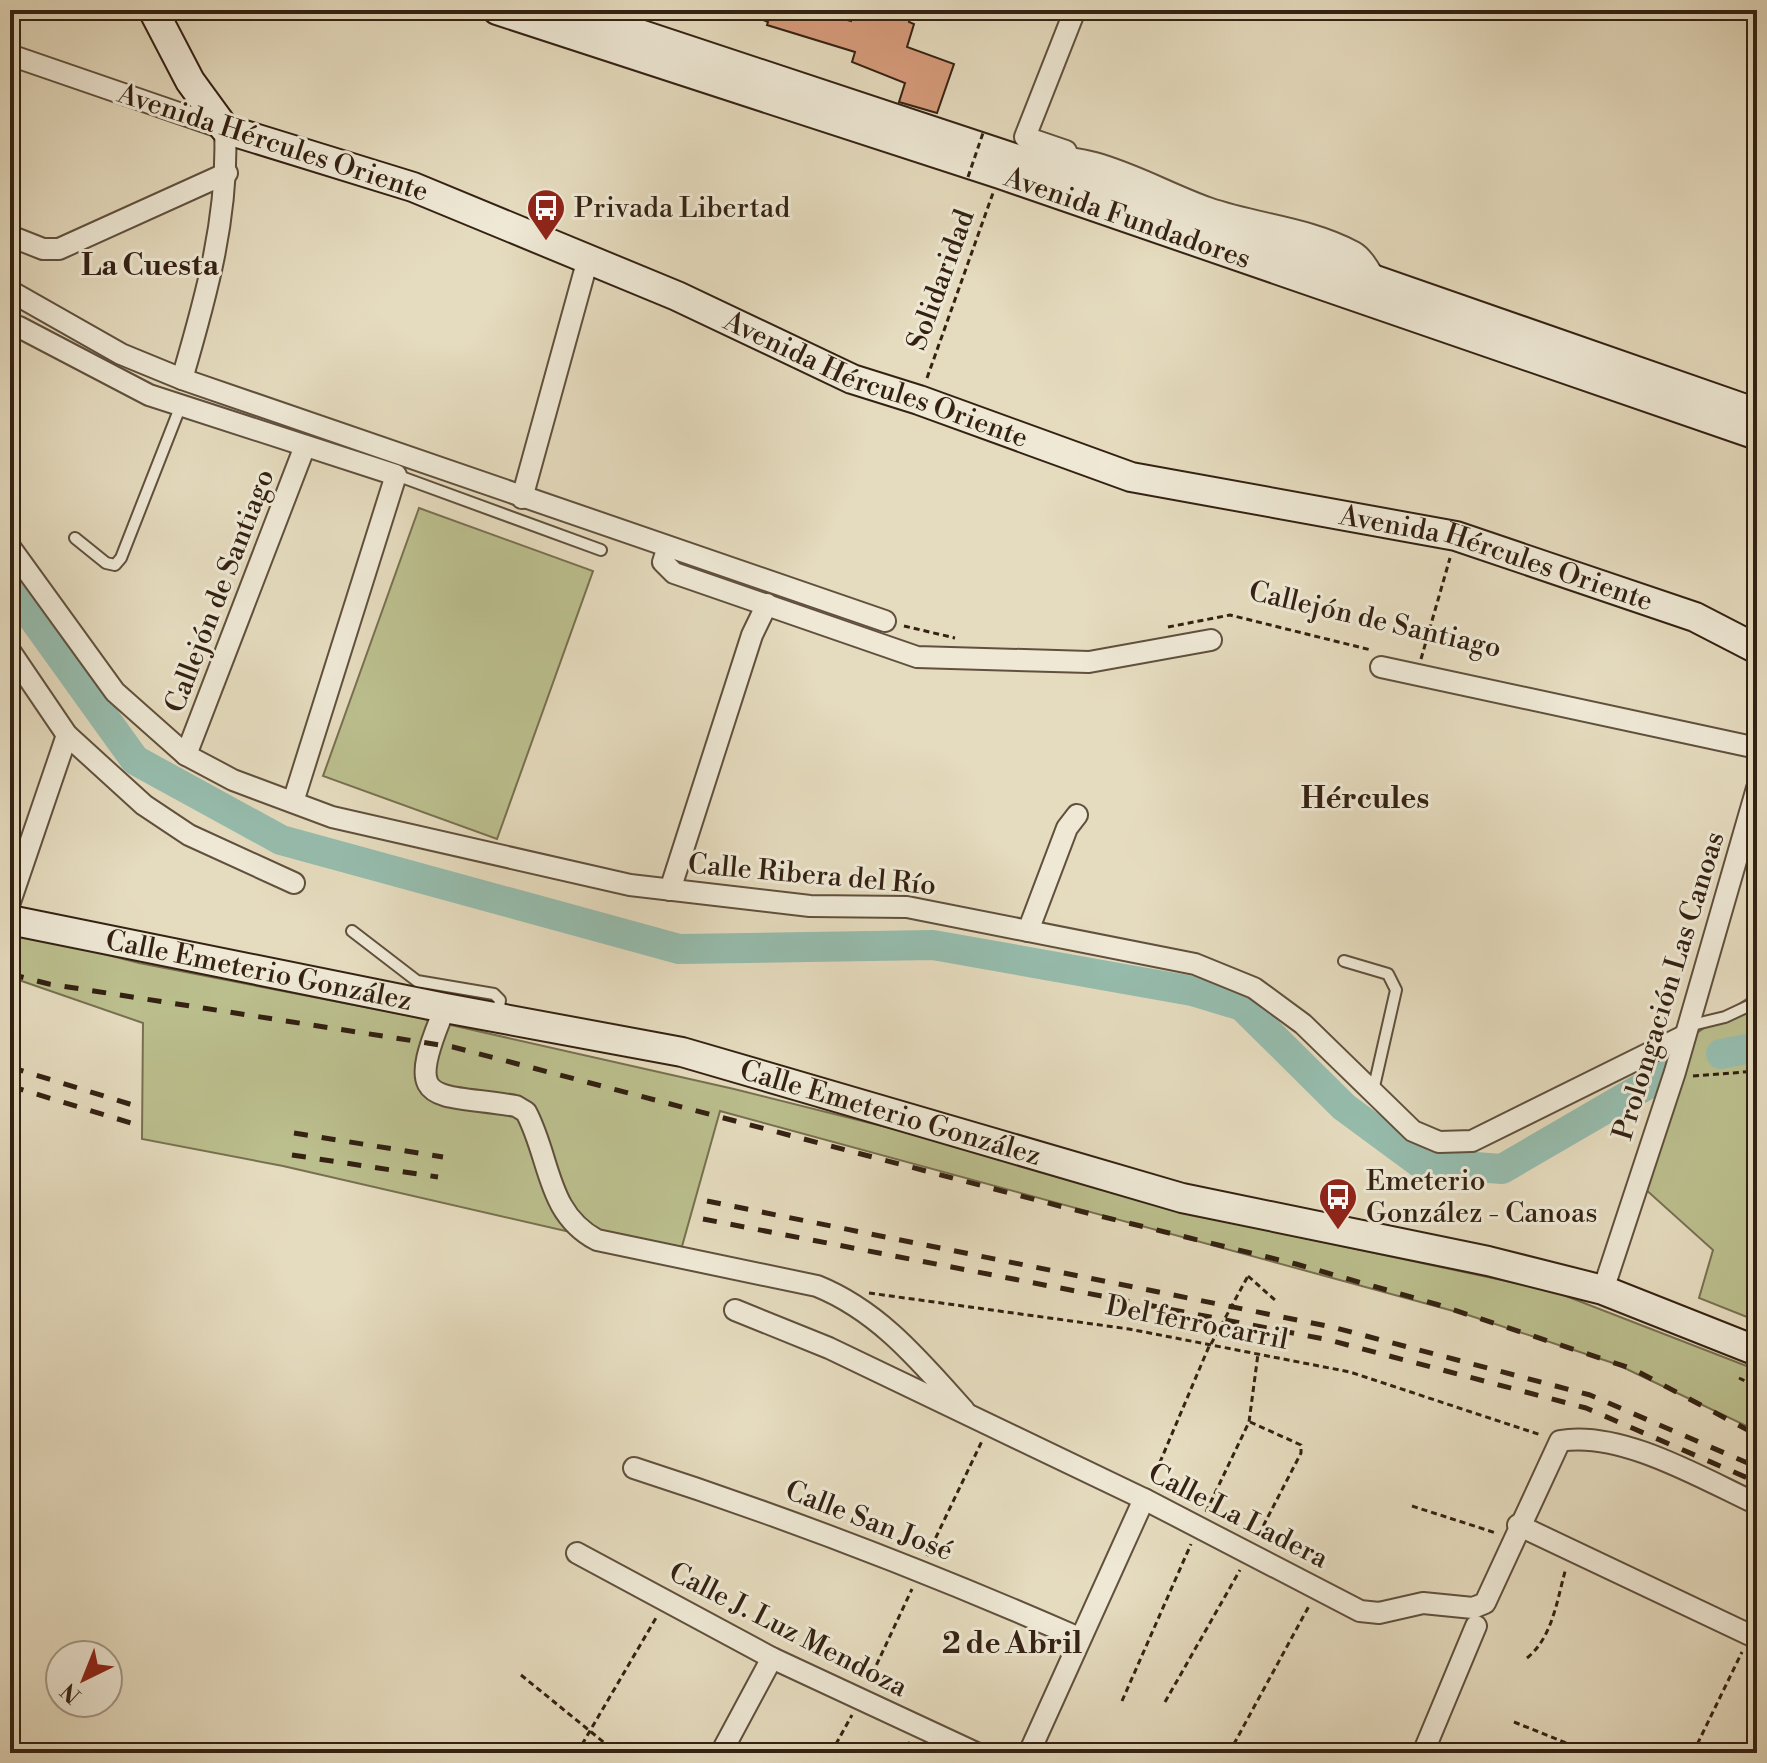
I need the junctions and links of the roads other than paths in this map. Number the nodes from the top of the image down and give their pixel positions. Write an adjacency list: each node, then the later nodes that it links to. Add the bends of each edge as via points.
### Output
1 (102, 10): 2 (lane)
2 (143, 10)
3 (153, 10): 8 (street, via 190,81)
4 (497, 10): 10 (street, Avenida Fundadores)
5 (567, 10): 10 (street, Avenida Fundadores)
6 (1075, 10): 9 (street, via 1025,137)
7 (10, 55): 8 (street, Avenida Hércules Oriente)
8 (225, 129): 11 (street); 13 (street, Avenida Hércules Oriente, via 413,187)
9 (1104, 166): 10 (street, via 1059,154); 14 (street, via 1211,209 1299,229 1358,253)
10 (1011, 167): 14 (street, Avenida Fundadores); 20 (street, Avenida Fundadores)
11 (227, 173): 12 (street, via 59,249 43,249); 17 (street, via 212,275)
12 (10, 236)
13 (588, 259): 23 (street); 31 (street, Avenida Hércules Oriente, via 852,379 1131,477 1456,536 1695,617)
14 (1376, 280): 19 (street, Avenida Fundadores)
15 (10, 291): 17 (street, via 121,354)
16 (19, 327): 18 (street, Callejón de Santiago, via 125,384)
17 (182, 379): 23 (street)
18 (181, 405): 21 (street, Callejón de Santiago); 24 (lane, via 121,558 115,565 106,563)
19 (1757, 413)
20 (1757, 435)
21 (305, 446): 22 (street, Callejón de Santiago); 36 (street, Callejón de Santiago)
22 (396, 475): 27 (lane, Callejón de Santiago); 38 (street)
23 (522, 498): 26 (street)
24 (75, 538)
25 (10, 547): 36 (street, Calle Ribera del Río, via 115,692)
26 (668, 547): 28 (street, via 663,562 674,573); 29 (street)
27 (601, 550)
28 (767, 604): 30 (street, via 917,657 1089,662); 41 (street, via 752,635)
29 (885, 621)
30 (1211, 640)
31 (1757, 649)
32 (10, 651): 34 (street)
33 (1379, 659): 35 (street, Callejón de Santiago)
34 (67, 735): 40 (street, via 144,805 189,835); 42 (street)
35 (1757, 748)
36 (186, 755): 38 (street, Calle Ribera del Río)
37 (1757, 788): 50 (street, Prolongación Las Canoas)
38 (293, 802): 41 (street, Calle Ribera del Río, via 332,817)
39 (1077, 815): 45 (street, via 1063,837)
40 (294, 883)
41 (670, 890): 45 (street, Calle Ribera del Río, via 810,906 907,907)
42 (10, 902)
43 (10, 920): 48 (street, Calle Emeterio González)
44 (352, 931): 49 (lane, via 417,981 494,994 500,1000)
45 (1028, 931): 51 (street, Calle Ribera del Río, via 1195,964 1254,988 1303,1024)
46 (1344, 961): 51 (lane, via 1388,974 1396,990)
47 (1757, 1002): 50 (lane)
48 (445, 1008): 49 (street, Calle Emeterio González); 55 (street, Calle La Ladera, via 423,1072 430,1088 442,1098 516,1106 526,1112 572,1225 597,1240 840,1295 896,1335)
49 (497, 1018): 52 (street, Calle Emeterio González, via 682,1052 1182,1198)
50 (1686, 1031): 51 (street, Calle Ribera del Río, via 1472,1141 1439,1142 1413,1131); 52 (street, Prolongación Las Canoas)
51 (1373, 1091)
52 (1603, 1290): 54 (street, Calle Emeterio González)
53 (735, 1310): 55 (street, Calle La Ladera, via 829,1348)
54 (1755, 1346)
55 (972, 1419): 57 (street, Calle La Ladera)
56 (634, 1468): 63 (street, Calle San José, via 893,1558)
57 (1144, 1499): 59 (street, Calle La Ladera, via 1368,1614 1423,1603 1473,1608 1485,1603); 63 (street)
58 (1757, 1504): 59 (street, via 1666,1462 1604,1442 1560,1441)
59 (1516, 1532): 62 (street, via 1572,1549)
60 (577, 1553): 64 (street, Calle J. Luz Mendoza)
61 (1476, 1626): 68 (street)
62 (1750, 1635)
63 (1079, 1638): 67 (street)
64 (772, 1658): 65 (street); 66 (street, Calle J. Luz Mendoza)
65 (721, 1753)
66 (976, 1753)
67 (1029, 1753)
68 (1423, 1753)

